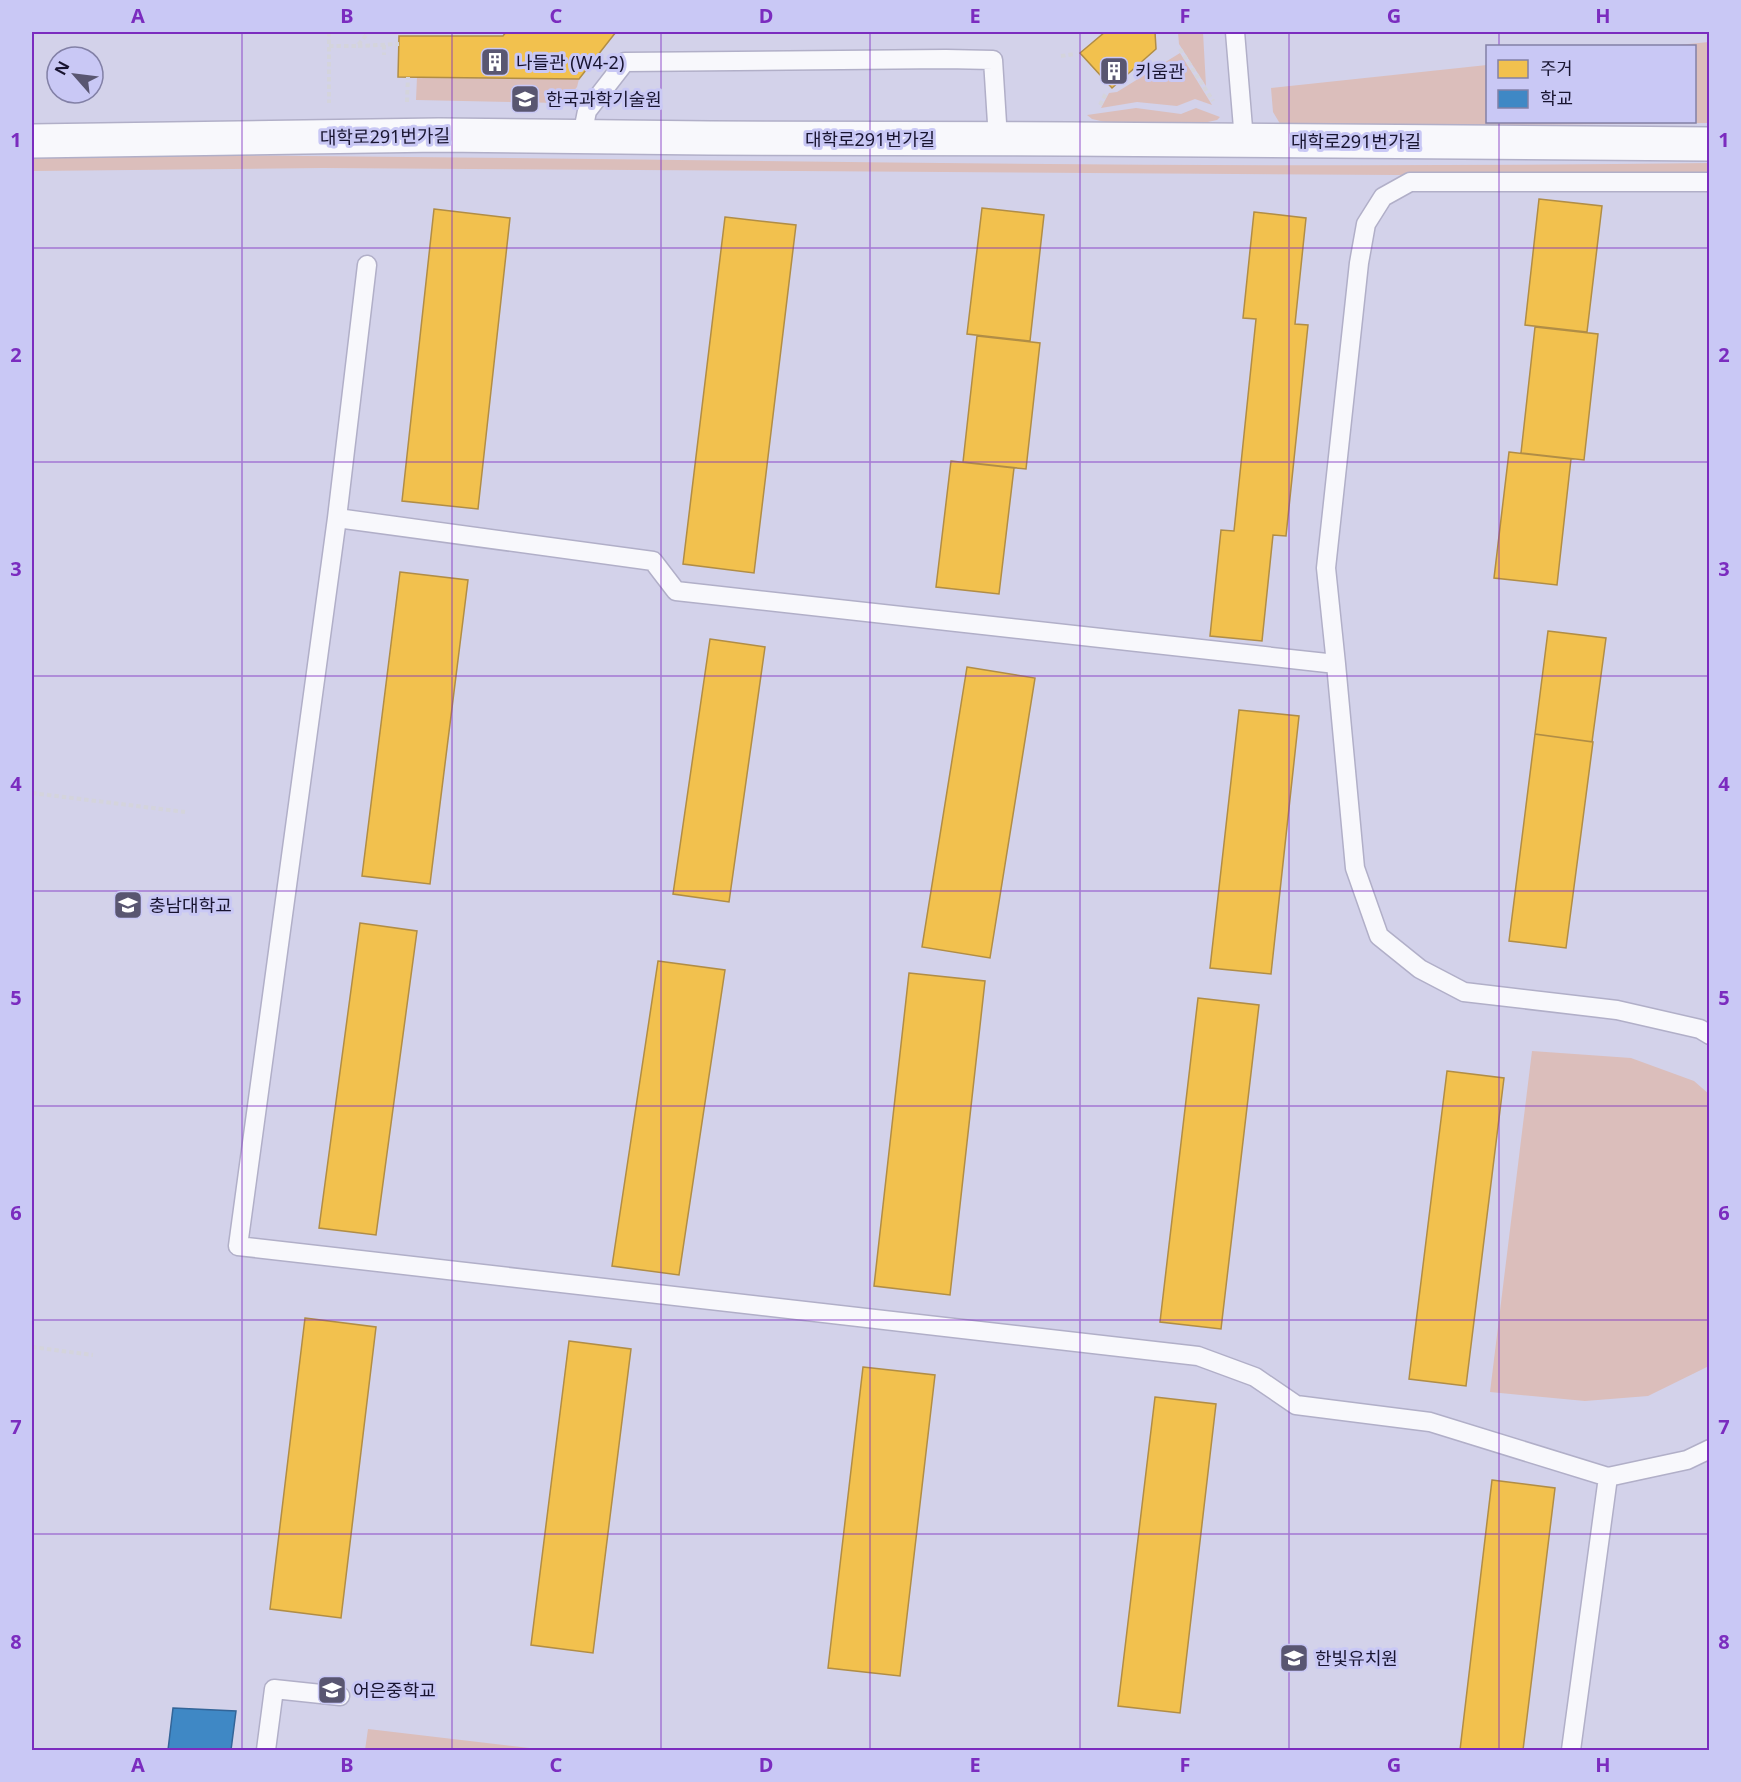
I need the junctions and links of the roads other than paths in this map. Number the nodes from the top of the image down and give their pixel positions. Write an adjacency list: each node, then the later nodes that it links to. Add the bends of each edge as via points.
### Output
1 (1235, 32): 4 (lane)
2 (582, 136): 3 (street, 대학로291번가길); 3 (lane, via 587,111 625,62 946,59 993,60); 5 (street, 대학로291번가길)
3 (998, 139): 4 (street, 대학로291번가길)
4 (1244, 140): 6 (street, 대학로291번가길)
5 (32, 141)
6 (1710, 144)
7 (1710, 182): 10 (lane, via 1410,182 1383,197 1366,224 1359,263 1326,568)
8 (368, 266): 9 (lane)
9 (338, 518): 10 (lane, via 653,561 676,591); 13 (lane, via 237,1246 1198,1356 1255,1377 1296,1405 1430,1422)
10 (1336, 664): 11 (lane, via 1355,868 1379,936 1419,969 1464,992 1617,1010 1700,1029)
11 (1710, 1035)
12 (1710, 1449): 13 (lane, via 1687,1460)
13 (1608, 1477): 16 (lane)
14 (340, 1696): 15 (lane, via 274,1689)
15 (266, 1750)
16 (1571, 1750)

